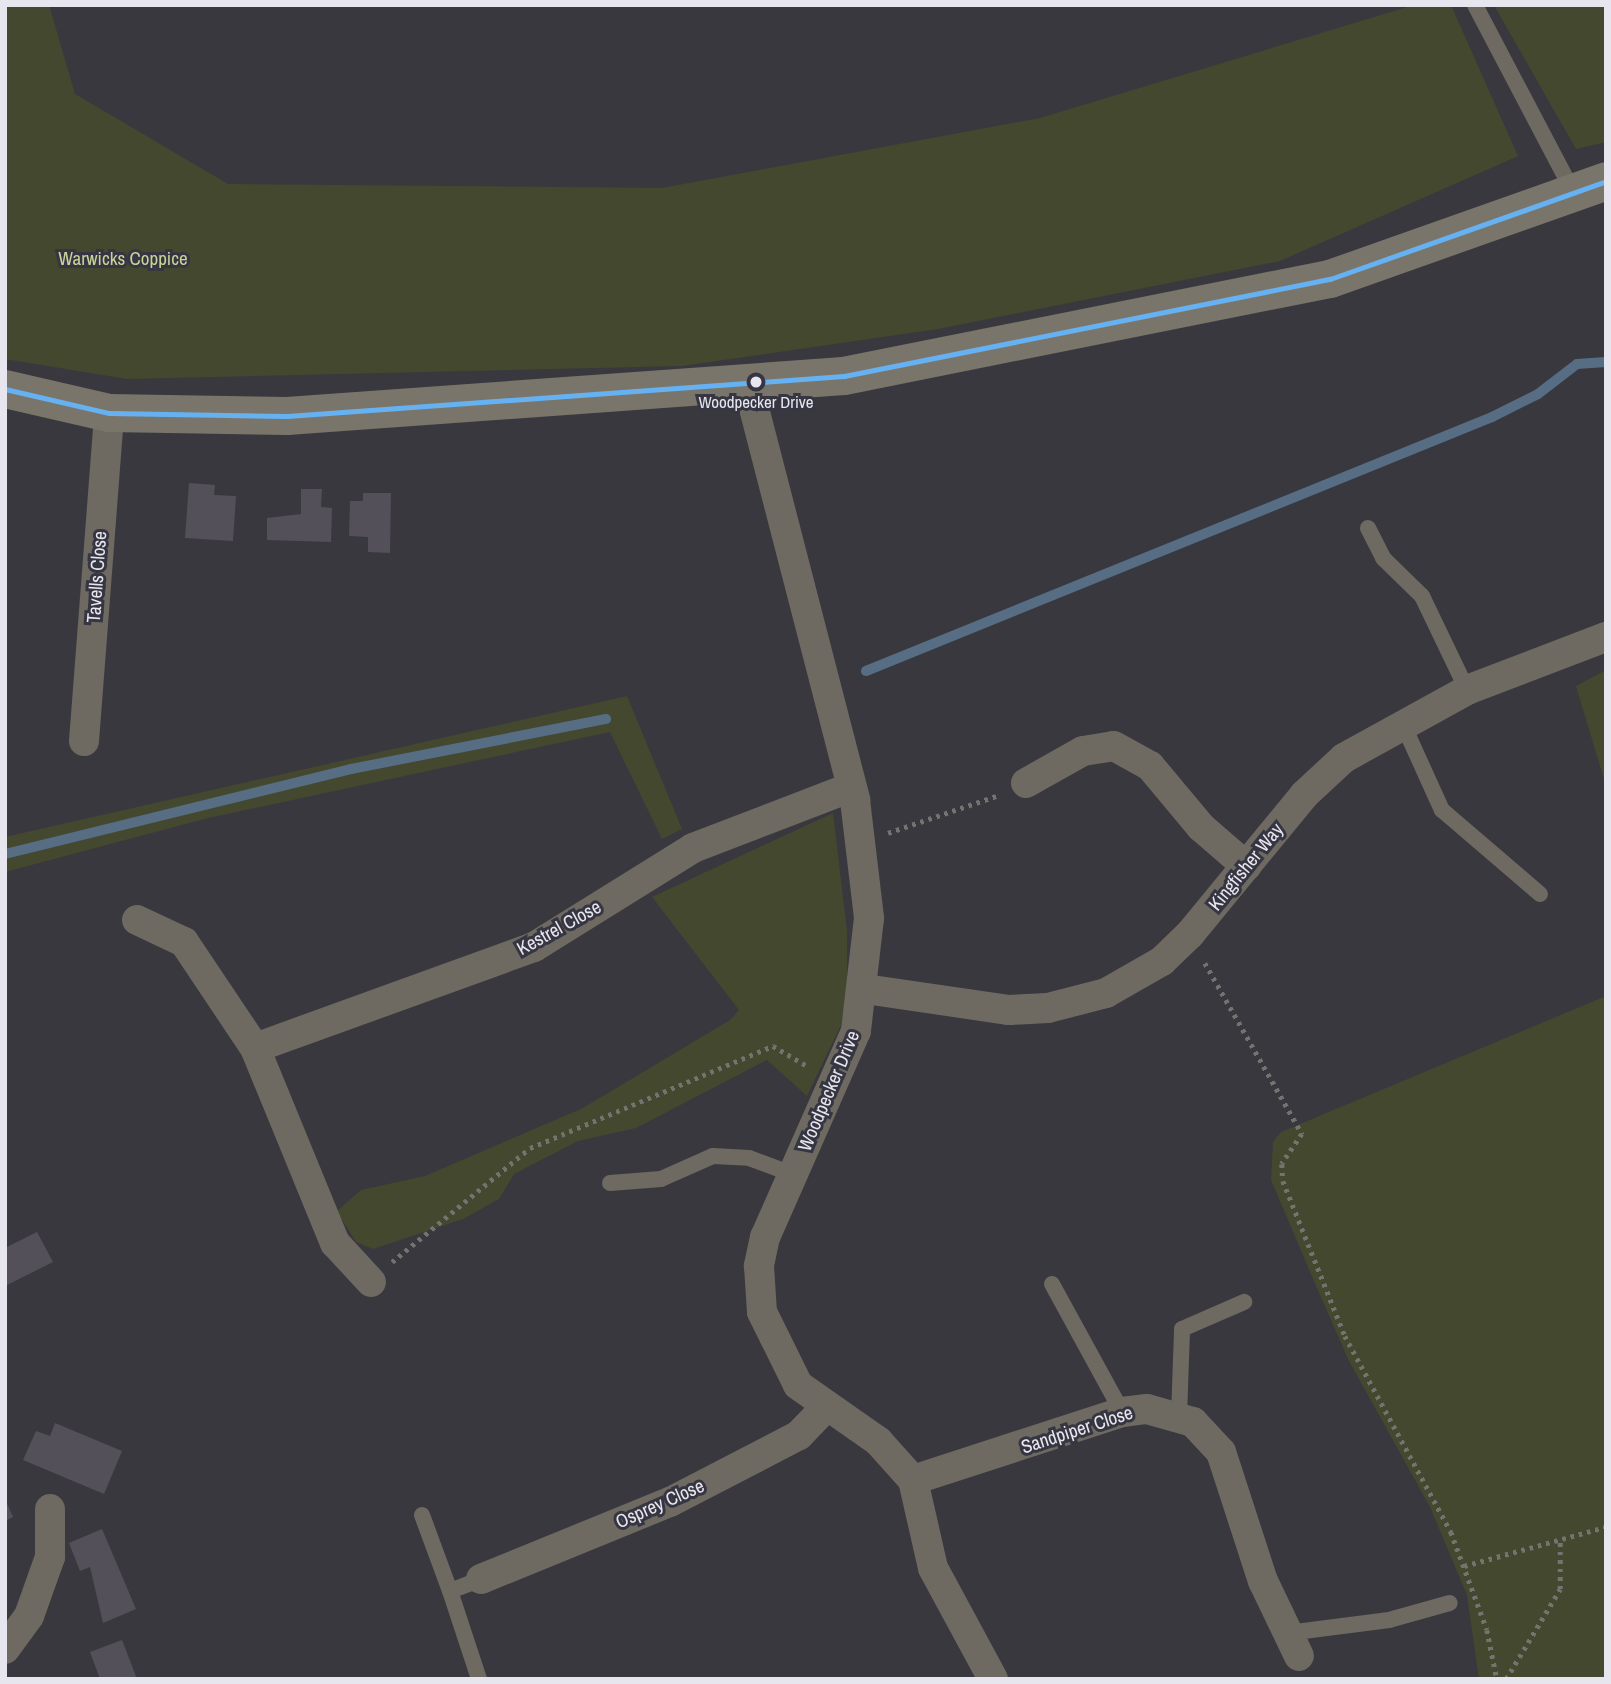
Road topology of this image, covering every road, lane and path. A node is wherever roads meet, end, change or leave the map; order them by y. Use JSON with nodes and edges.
{"nodes":[{"id":1,"x":1475,"y":5,"type":"edge"},
{"id":2,"x":1589,"y":187,"type":"edge"},
{"id":3,"x":748,"y":385,"type":"junction"},
{"id":4,"x":5,"y":389,"type":"edge"},
{"id":5,"x":109,"y":413,"type":"junction"},
{"id":6,"x":1368,"y":528,"type":"dead end"},
{"id":7,"x":1606,"y":637,"type":"edge"},
{"id":8,"x":1467,"y":690,"type":"junction"},
{"id":9,"x":1402,"y":723,"type":"junction"},
{"id":10,"x":84,"y":741,"type":"dead end"},
{"id":11,"x":1026,"y":783,"type":"joint"},
{"id":12,"x":852,"y":787,"type":"junction"},
{"id":13,"x":861,"y":842,"type":"junction"},
{"id":14,"x":1247,"y":866,"type":"junction"},
{"id":15,"x":1540,"y":894,"type":"dead end"},
{"id":16,"x":137,"y":920,"type":"dead end"},
{"id":17,"x":1190,"y":934,"type":"junction"},
{"id":18,"x":865,"y":989,"type":"junction"},
{"id":19,"x":255,"y":1048,"type":"junction"},
{"id":20,"x":836,"y":1082,"type":"junction"},
{"id":21,"x":792,"y":1174,"type":"junction"},
{"id":22,"x":610,"y":1183,"type":"dead end"},
{"id":23,"x":371,"y":1282,"type":"joint"},
{"id":24,"x":1052,"y":1284,"type":"dead end"},
{"id":25,"x":1244,"y":1302,"type":"dead end"},
{"id":26,"x":825,"y":1408,"type":"junction"},
{"id":27,"x":1122,"y":1412,"type":"junction"},
{"id":28,"x":1179,"y":1416,"type":"junction"},
{"id":29,"x":913,"y":1480,"type":"junction"},
{"id":30,"x":50,"y":1509,"type":"dead end"},
{"id":31,"x":422,"y":1515,"type":"dead end"},
{"id":32,"x":1606,"y":1527,"type":"edge"},
{"id":33,"x":1560,"y":1539,"type":"junction"},
{"id":34,"x":1464,"y":1566,"type":"junction"},
{"id":35,"x":481,"y":1579,"type":"joint"},
{"id":36,"x":450,"y":1591,"type":"junction"},
{"id":37,"x":1450,"y":1602,"type":"dead end"},
{"id":38,"x":1294,"y":1644,"type":"joint"},
{"id":39,"x":5,"y":1649,"type":"edge"},
{"id":40,"x":479,"y":1679,"type":"edge"},
{"id":41,"x":993,"y":1679,"type":"edge"},
{"id":42,"x":1497,"y":1679,"type":"edge"},
{"id":43,"x":1506,"y":1679,"type":"edge"}],
"edges":[{"from":1,"to":2,"type":"lane"},
{"from":2,"to":3,"type":"street"},
{"from":3,"to":5,"type":"street"},
{"from":3,"to":12,"type":"street","name":"Woodpecker Drive"},
{"from":4,"to":5,"type":"street"},
{"from":5,"to":10,"type":"street","name":"Tavells Close"},
{"from":6,"to":8,"type":"lane"},
{"from":7,"to":8,"type":"street","name":"Kingfisher Way"},
{"from":8,"to":9,"type":"street","name":"Kingfisher Way"},
{"from":9,"to":14,"type":"street","name":"Kingfisher Way"},
{"from":9,"to":15,"type":"lane"},
{"from":11,"to":13,"type":"path"},
{"from":11,"to":14,"type":"street"},
{"from":12,"to":13,"type":"street","name":"Woodpecker Drive"},
{"from":12,"to":19,"type":"street","name":"Kestrel Close"},
{"from":13,"to":18,"type":"street","name":"Woodpecker Drive"},
{"from":14,"to":17,"type":"street","name":"Kingfisher Way"},
{"from":16,"to":19,"type":"street"},
{"from":17,"to":18,"type":"street","name":"Kingfisher Way"},
{"from":17,"to":34,"type":"path"},
{"from":18,"to":20,"type":"street","name":"Woodpecker Drive"},
{"from":19,"to":23,"type":"street"},
{"from":20,"to":21,"type":"street","name":"Woodpecker Drive"},
{"from":20,"to":23,"type":"path"},
{"from":21,"to":22,"type":"lane"},
{"from":21,"to":26,"type":"street","name":"Woodpecker Drive"},
{"from":24,"to":27,"type":"lane"},
{"from":25,"to":28,"type":"lane"},
{"from":26,"to":29,"type":"street","name":"Woodpecker Drive"},
{"from":26,"to":35,"type":"street","name":"Osprey Close"},
{"from":27,"to":28,"type":"street","name":"Sandpiper Close"},
{"from":27,"to":29,"type":"street","name":"Sandpiper Close"},
{"from":28,"to":38,"type":"street","name":"Sandpiper Close"},
{"from":29,"to":41,"type":"street","name":"Woodpecker Drive"},
{"from":30,"to":39,"type":"street"},
{"from":31,"to":36,"type":"lane"},
{"from":32,"to":33,"type":"path"},
{"from":33,"to":34,"type":"path"},
{"from":33,"to":43,"type":"path"},
{"from":34,"to":42,"type":"path"},
{"from":35,"to":36,"type":"lane"},
{"from":36,"to":40,"type":"lane"},
{"from":37,"to":38,"type":"lane"}]}
